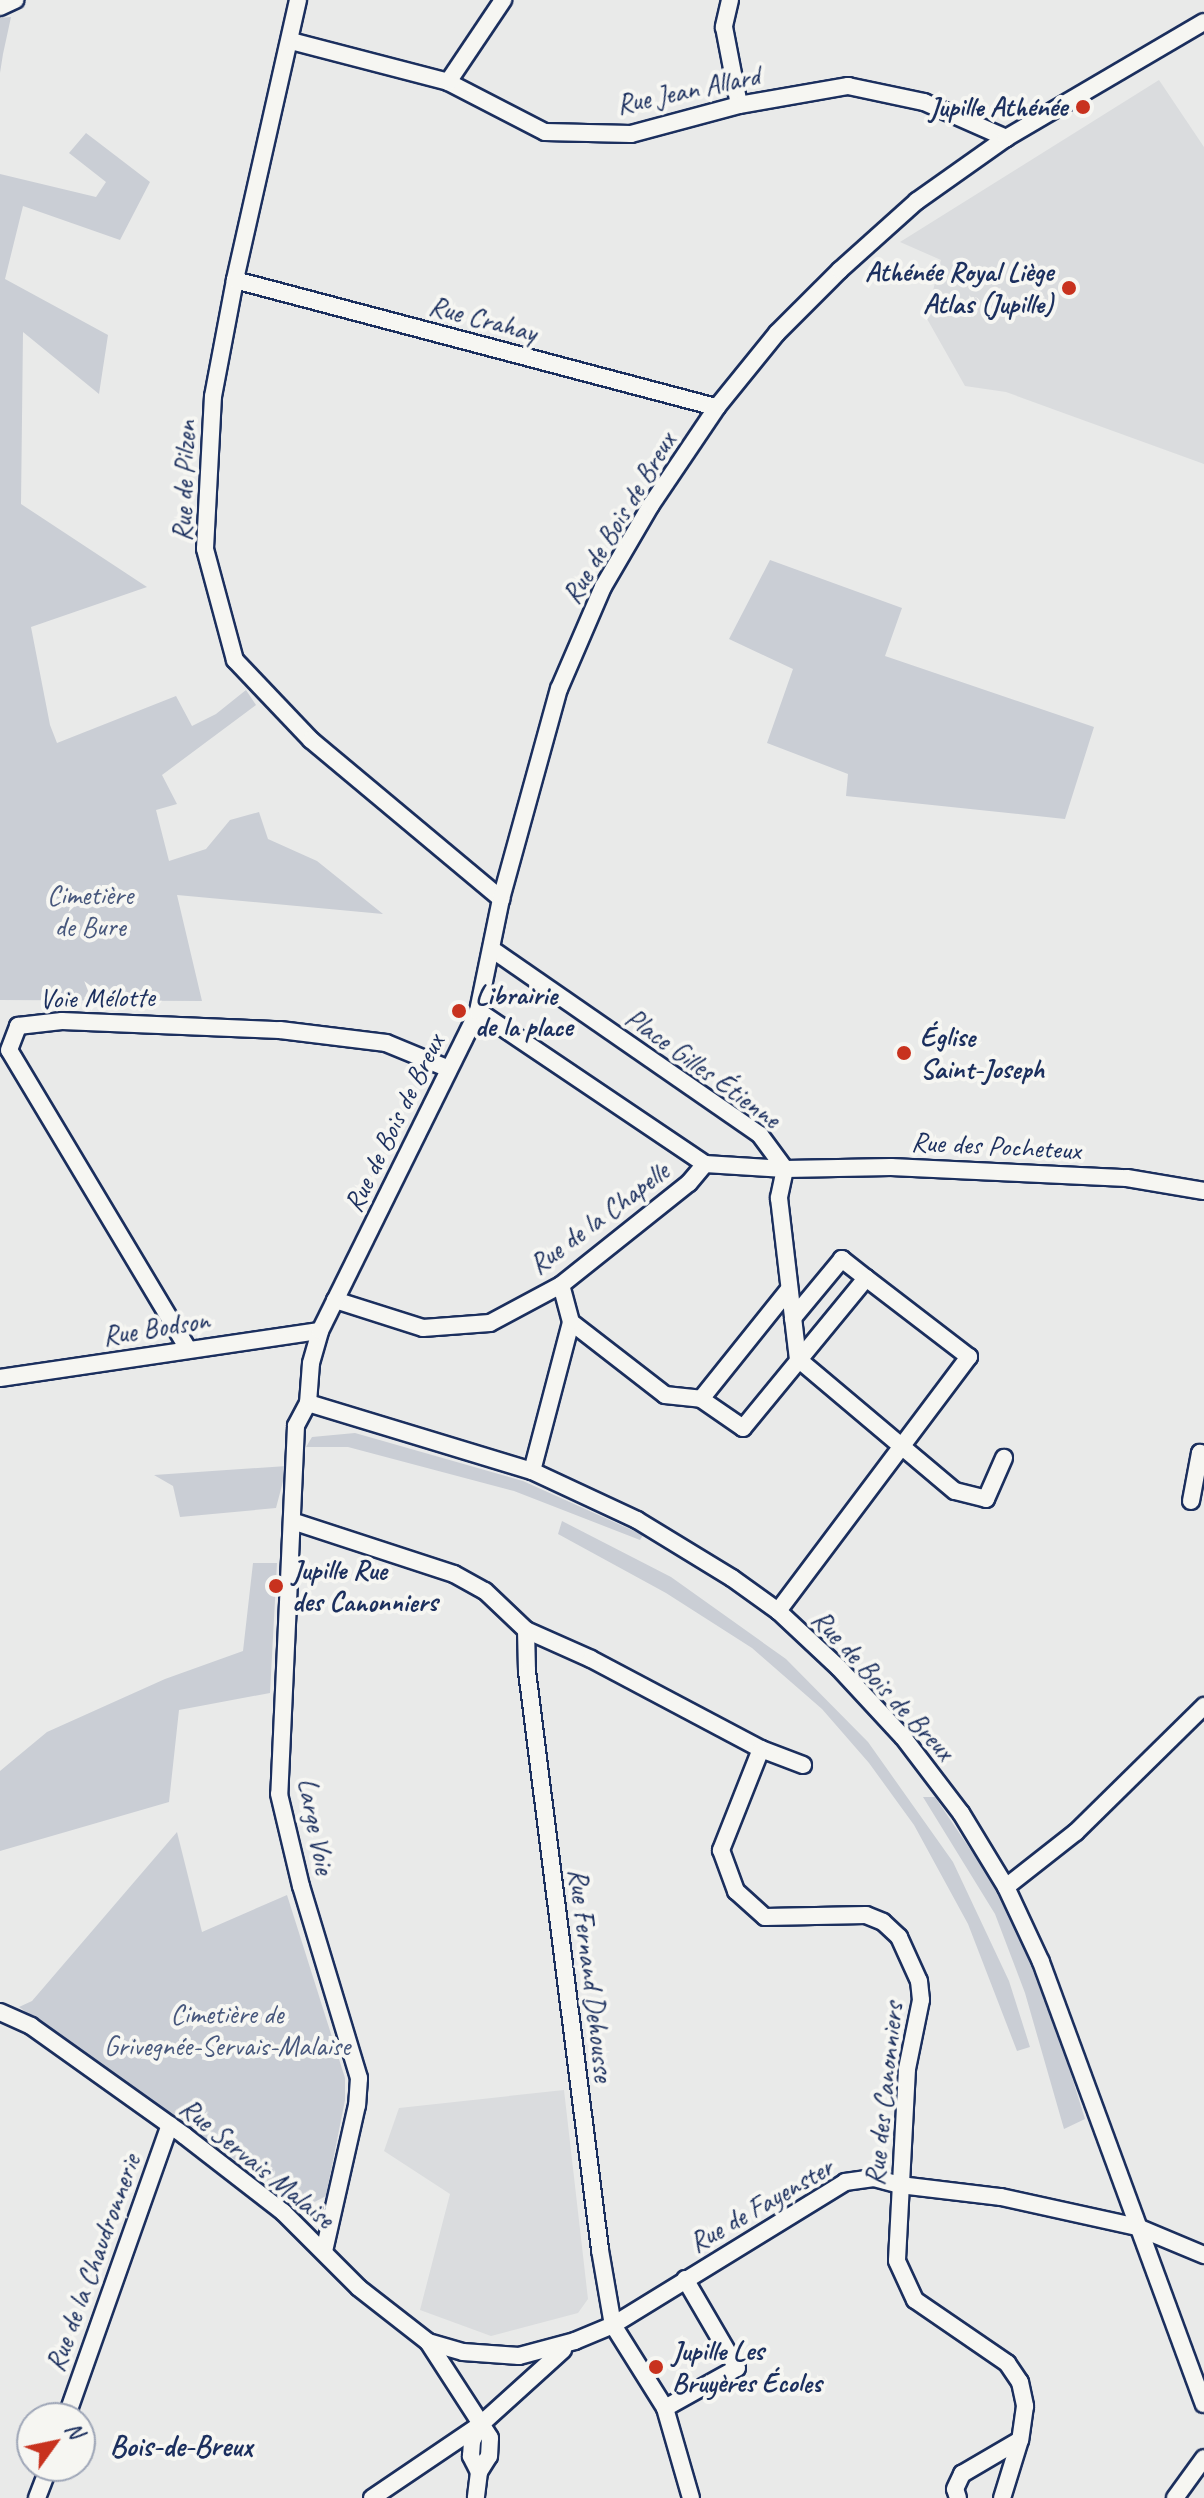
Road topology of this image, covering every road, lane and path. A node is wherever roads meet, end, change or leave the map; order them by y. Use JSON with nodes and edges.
{"nodes":[{"id":1,"x":15,"y":0,"type":"edge"},
{"id":2,"x":298,"y":0,"type":"edge"},
{"id":3,"x":503,"y":0,"type":"edge"},
{"id":4,"x":730,"y":0,"type":"edge"},
{"id":5,"x":0,"y":7,"type":"edge"},
{"id":6,"x":1204,"y":22,"type":"edge"},
{"id":7,"x":291,"y":41,"type":"junction"},
{"id":8,"x":448,"y":82,"type":"junction"},
{"id":9,"x":739,"y":105,"type":"junction"},
{"id":10,"x":1006,"y":138,"type":"junction"},
{"id":11,"x":235,"y":280,"type":"junction"},
{"id":12,"x":717,"y":407,"type":"junction"},
{"id":13,"x":501,"y":899,"type":"junction"},
{"id":14,"x":493,"y":950,"type":"junction"},
{"id":15,"x":478,"y":1011,"type":"junction"},
{"id":16,"x":449,"y":1069,"type":"junction"},
{"id":17,"x":705,"y":1164,"type":"junction"},
{"id":18,"x":785,"y":1169,"type":"junction"},
{"id":19,"x":1204,"y":1191,"type":"edge"},
{"id":20,"x":866,"y":1278,"type":"junction"},
{"id":21,"x":561,"y":1285,"type":"junction"},
{"id":22,"x":789,"y":1289,"type":"junction"},
{"id":23,"x":335,"y":1300,"type":"junction"},
{"id":24,"x":793,"y":1318,"type":"junction"},
{"id":25,"x":571,"y":1322,"type":"junction"},
{"id":26,"x":320,"y":1331,"type":"junction"},
{"id":27,"x":188,"y":1349,"type":"junction"},
{"id":28,"x":798,"y":1359,"type":"junction"},
{"id":29,"x":0,"y":1378,"type":"edge"},
{"id":30,"x":701,"y":1399,"type":"junction"},
{"id":31,"x":308,"y":1403,"type":"junction"},
{"id":32,"x":902,"y":1444,"type":"junction"},
{"id":33,"x":1204,"y":1454,"type":"edge"},
{"id":34,"x":1004,"y":1458,"type":"dead end"},
{"id":35,"x":532,"y":1471,"type":"junction"},
{"id":36,"x":1191,"y":1501,"type":"dead end"},
{"id":37,"x":292,"y":1521,"type":"junction"},
{"id":38,"x":778,"y":1611,"type":"junction"},
{"id":39,"x":526,"y":1630,"type":"junction"},
{"id":40,"x":1204,"y":1706,"type":"edge"},
{"id":41,"x":761,"y":1749,"type":"junction"},
{"id":42,"x":803,"y":1765,"type":"dead end"},
{"id":43,"x":1006,"y":1887,"type":"junction"},
{"id":44,"x":0,"y":2012,"type":"edge"},
{"id":45,"x":170,"y":2125,"type":"junction"},
{"id":46,"x":900,"y":2185,"type":"junction"},
{"id":47,"x":1137,"y":2227,"type":"junction"},
{"id":48,"x":324,"y":2251,"type":"junction"},
{"id":49,"x":1204,"y":2255,"type":"edge"},
{"id":50,"x":685,"y":2279,"type":"junction"},
{"id":51,"x":613,"y":2325,"type":"junction"},
{"id":52,"x":575,"y":2341,"type":"junction"},
{"id":53,"x":428,"y":2342,"type":"junction"},
{"id":54,"x":72,"y":2402,"type":"edge"},
{"id":55,"x":1204,"y":2404,"type":"edge"},
{"id":56,"x":665,"y":2408,"type":"junction"},
{"id":57,"x":480,"y":2425,"type":"junction"},
{"id":58,"x":1020,"y":2440,"type":"junction"},
{"id":59,"x":1204,"y":2458,"type":"edge"},
{"id":60,"x":372,"y":2498,"type":"edge"},
{"id":61,"x":476,"y":2498,"type":"edge"},
{"id":62,"x":691,"y":2498,"type":"edge"},
{"id":63,"x":958,"y":2498,"type":"edge"},
{"id":64,"x":1002,"y":2498,"type":"edge"},
{"id":65,"x":1175,"y":2498,"type":"edge"}],
"edges":[{"from":1,"to":5,"type":"street"},
{"from":2,"to":7,"type":"street","name":"Rue de Pilzen"},
{"from":3,"to":8,"type":"street"},
{"from":4,"to":9,"type":"street"},
{"from":6,"to":10,"type":"street","name":"Rue de Bois de Breux"},
{"from":7,"to":8,"type":"street","name":"Rue Jean Allard"},
{"from":7,"to":11,"type":"street","name":"Rue de Pilzen"},
{"from":8,"to":9,"type":"street","name":"Rue Jean Allard"},
{"from":9,"to":10,"type":"street","name":"Rue Jean Allard"},
{"from":10,"to":12,"type":"street","name":"Rue de Bois de Breux"},
{"from":11,"to":12,"type":"street","name":"Rue Crahay"},
{"from":11,"to":13,"type":"street","name":"Rue de Pilzen"},
{"from":12,"to":13,"type":"street","name":"Rue de Bois de Breux"},
{"from":13,"to":14,"type":"street","name":"Rue de Bois de Breux"},
{"from":14,"to":15,"type":"street","name":"Rue de Bois de Breux"},
{"from":14,"to":18,"type":"street","name":"Place Gilles Étienne"},
{"from":15,"to":16,"type":"street","name":"Rue de Bois de Breux"},
{"from":15,"to":17,"type":"street"},
{"from":16,"to":23,"type":"street","name":"Rue de Bois de Breux"},
{"from":16,"to":27,"type":"street","name":"Voie Mélotte"},
{"from":17,"to":18,"type":"street","name":"Place Gilles Étienne"},
{"from":17,"to":21,"type":"street","name":"Rue de la Chapelle"},
{"from":18,"to":19,"type":"street","name":"Rue des Pocheteux"},
{"from":18,"to":22,"type":"street"},
{"from":20,"to":24,"type":"street"},
{"from":20,"to":28,"type":"street"},
{"from":20,"to":32,"type":"street"},
{"from":21,"to":23,"type":"street","name":"Rue de la Chapelle"},
{"from":21,"to":25,"type":"street"},
{"from":22,"to":24,"type":"street"},
{"from":22,"to":30,"type":"street"},
{"from":23,"to":26,"type":"street","name":"Rue de Bois de Breux"},
{"from":24,"to":28,"type":"street"},
{"from":25,"to":30,"type":"street"},
{"from":25,"to":35,"type":"street"},
{"from":26,"to":27,"type":"street","name":"Rue Bodson"},
{"from":26,"to":31,"type":"street","name":"Rue de Bois de Breux"},
{"from":27,"to":29,"type":"street","name":"Rue Bodson"},
{"from":28,"to":30,"type":"street"},
{"from":28,"to":32,"type":"street"},
{"from":31,"to":35,"type":"street","name":"Rue de Bois de Breux"},
{"from":31,"to":37,"type":"street","name":"Large Voie"},
{"from":32,"to":34,"type":"street"},
{"from":32,"to":38,"type":"street"},
{"from":33,"to":36,"type":"street"},
{"from":35,"to":38,"type":"street","name":"Rue de Bois de Breux"},
{"from":37,"to":39,"type":"street"},
{"from":37,"to":48,"type":"street","name":"Large Voie"},
{"from":38,"to":43,"type":"street","name":"Rue de Bois de Breux"},
{"from":39,"to":41,"type":"street"},
{"from":39,"to":51,"type":"street","name":"Rue Fernand Dehousse"},
{"from":40,"to":43,"type":"street"},
{"from":41,"to":42,"type":"street"},
{"from":41,"to":46,"type":"street","name":"Rue des Canonniers"},
{"from":43,"to":47,"type":"street","name":"Rue de Bois de Breux"},
{"from":44,"to":45,"type":"street","name":"Rue Servais Malaise"},
{"from":45,"to":48,"type":"street","name":"Rue Servais Malaise"},
{"from":45,"to":54,"type":"street","name":"Rue de la Chaudronnerie"},
{"from":46,"to":47,"type":"street","name":"Rue de Fayenster"},
{"from":46,"to":50,"type":"street","name":"Rue de Fayenster"},
{"from":46,"to":58,"type":"street","name":"Rue des Canonniers"},
{"from":47,"to":49,"type":"street","name":"Rue de Fayenster"},
{"from":47,"to":55,"type":"street","name":"Rue de Bois de Breux"},
{"from":48,"to":53,"type":"street","name":"Rue Servais Malaise"},
{"from":50,"to":51,"type":"street","name":"Rue de Fayenster"},
{"from":50,"to":56,"type":"street"},
{"from":51,"to":52,"type":"street","name":"Rue de Fayenster"},
{"from":51,"to":56,"type":"street"},
{"from":52,"to":53,"type":"street"},
{"from":52,"to":57,"type":"street"},
{"from":53,"to":57,"type":"street","name":"Rue Servais Malaise"},
{"from":56,"to":62,"type":"street"},
{"from":57,"to":60,"type":"street"},
{"from":57,"to":61,"type":"street"},
{"from":58,"to":63,"type":"street"},
{"from":58,"to":64,"type":"street","name":"Rue des Canonniers"},
{"from":59,"to":65,"type":"street"}]}
